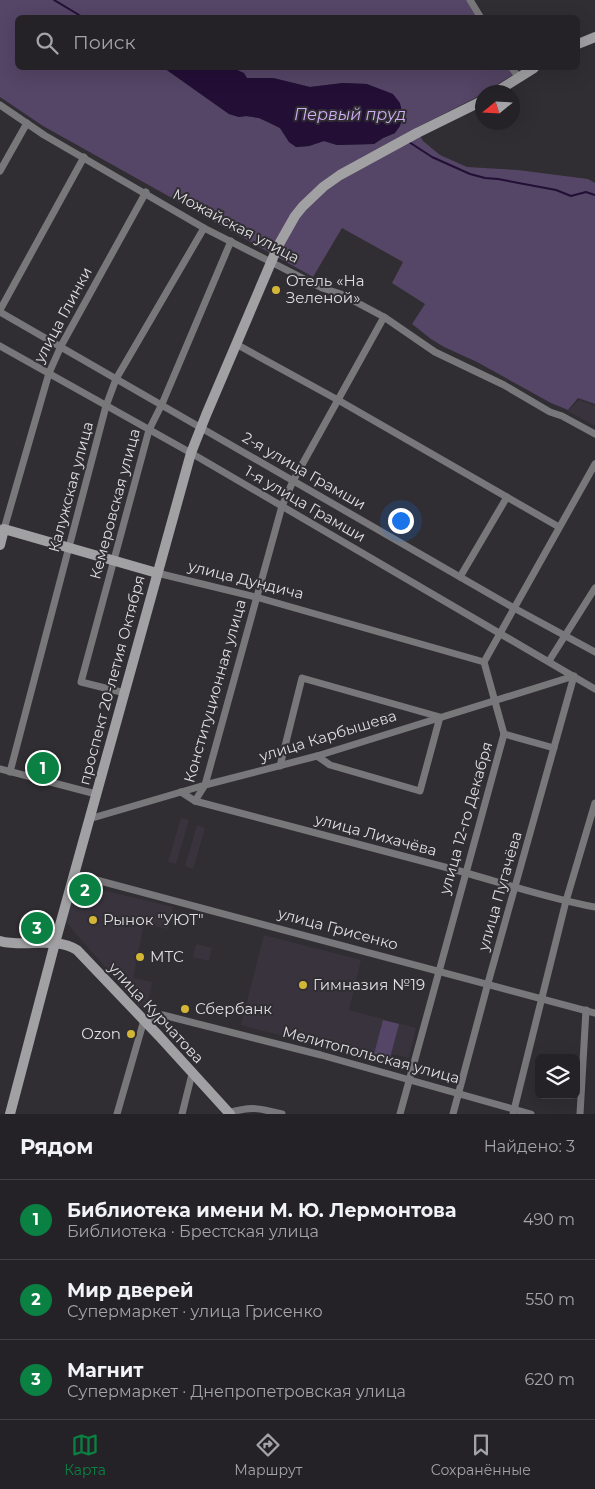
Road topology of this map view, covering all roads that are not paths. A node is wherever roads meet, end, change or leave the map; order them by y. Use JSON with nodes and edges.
{"nodes":[{"id":1,"x":470,"y":0,"type":"edge"},
{"id":2,"x":479,"y":15,"type":"edge"},
{"id":3,"x":595,"y":37,"type":"edge"},
{"id":4,"x":580,"y":43,"type":"edge"},
{"id":5,"x":513,"y":70,"type":"edge"},
{"id":6,"x":531,"y":70,"type":"edge"},
{"id":7,"x":519,"y":78,"type":"junction"},
{"id":8,"x":508,"y":85,"type":"edge"},
{"id":9,"x":475,"y":104,"type":"edge"},
{"id":10,"x":0,"y":105,"type":"edge"},
{"id":11,"x":27,"y":123,"type":"junction"},
{"id":12,"x":84,"y":157,"type":"junction"},
{"id":13,"x":0,"y":171,"type":"edge"},
{"id":14,"x":146,"y":192,"type":"junction"},
{"id":15,"x":204,"y":228,"type":"junction"},
{"id":16,"x":231,"y":241,"type":"junction"},
{"id":17,"x":271,"y":262,"type":"junction"},
{"id":18,"x":0,"y":311,"type":"edge"},
{"id":19,"x":384,"y":317,"type":"junction"},
{"id":20,"x":236,"y":344,"type":"junction"},
{"id":21,"x":0,"y":346,"type":"edge"},
{"id":22,"x":60,"y":346,"type":"junction"},
{"id":23,"x":49,"y":373,"type":"junction"},
{"id":24,"x":116,"y":379,"type":"junction"},
{"id":25,"x":338,"y":400,"type":"junction"},
{"id":26,"x":162,"y":404,"type":"junction"},
{"id":27,"x":106,"y":406,"type":"junction"},
{"id":28,"x":201,"y":427,"type":"junction"},
{"id":29,"x":149,"y":430,"type":"junction"},
{"id":30,"x":595,"y":434,"type":"edge"},
{"id":31,"x":191,"y":453,"type":"junction"},
{"id":32,"x":595,"y":464,"type":"edge"},
{"id":33,"x":293,"y":481,"type":"junction"},
{"id":34,"x":507,"y":497,"type":"junction"},
{"id":35,"x":282,"y":506,"type":"junction"},
{"id":36,"x":559,"y":527,"type":"junction"},
{"id":37,"x":2,"y":529,"type":"edge"},
{"id":38,"x":0,"y":545,"type":"edge"},
{"id":39,"x":68,"y":549,"type":"junction"},
{"id":40,"x":113,"y":561,"type":"junction"},
{"id":41,"x":157,"y":573,"type":"junction"},
{"id":42,"x":460,"y":577,"type":"junction"},
{"id":43,"x":595,"y":588,"type":"edge"},
{"id":44,"x":256,"y":597,"type":"junction"},
{"id":45,"x":514,"y":608,"type":"junction"},
{"id":46,"x":500,"y":632,"type":"junction"},
{"id":47,"x":564,"y":636,"type":"junction"},
{"id":48,"x":595,"y":652,"type":"edge"},
{"id":49,"x":549,"y":661,"type":"junction"},
{"id":50,"x":484,"y":662,"type":"junction"},
{"id":51,"x":574,"y":676,"type":"junction"},
{"id":52,"x":595,"y":689,"type":"edge"},
{"id":53,"x":125,"y":693,"type":"junction"},
{"id":54,"x":496,"y":700,"type":"junction"},
{"id":55,"x":440,"y":717,"type":"junction"},
{"id":56,"x":504,"y":734,"type":"junction"},
{"id":57,"x":554,"y":748,"type":"junction"},
{"id":58,"x":317,"y":756,"type":"junction"},
{"id":59,"x":280,"y":766,"type":"junction"},
{"id":60,"x":0,"y":769,"type":"edge"},
{"id":61,"x":10,"y":772,"type":"junction"},
{"id":62,"x":205,"y":785,"type":"junction"},
{"id":63,"x":182,"y":792,"type":"junction"},
{"id":64,"x":96,"y":794,"type":"junction"},
{"id":65,"x":195,"y":800,"type":"junction"},
{"id":66,"x":595,"y":803,"type":"edge"},
{"id":67,"x":89,"y":819,"type":"junction"},
{"id":68,"x":465,"y":873,"type":"junction"},
{"id":69,"x":74,"y":874,"type":"junction"},
{"id":70,"x":515,"y":888,"type":"junction"},
{"id":71,"x":566,"y":902,"type":"junction"},
{"id":72,"x":595,"y":907,"type":"edge"},
{"id":73,"x":0,"y":941,"type":"edge"},
{"id":74,"x":55,"y":943,"type":"junction"},
{"id":75,"x":440,"y":970,"type":"junction"},
{"id":76,"x":488,"y":983,"type":"junction"},
{"id":77,"x":542,"y":999,"type":"junction"},
{"id":78,"x":586,"y":1010,"type":"junction"},
{"id":79,"x":595,"y":1013,"type":"edge"},
{"id":80,"x":144,"y":1020,"type":"junction"},
{"id":81,"x":192,"y":1074,"type":"junction"},
{"id":82,"x":409,"y":1079,"type":"junction"},
{"id":83,"x":458,"y":1093,"type":"junction"},
{"id":84,"x":513,"y":1112,"type":"edge"},
{"id":85,"x":229,"y":1113,"type":"edge"},
{"id":86,"x":10,"y":1114,"type":"edge"},
{"id":87,"x":117,"y":1114,"type":"edge"},
{"id":88,"x":182,"y":1114,"type":"edge"},
{"id":89,"x":282,"y":1114,"type":"edge"},
{"id":90,"x":400,"y":1114,"type":"edge"},
{"id":91,"x":453,"y":1114,"type":"edge"},
{"id":92,"x":531,"y":1114,"type":"edge"},
{"id":93,"x":580,"y":1114,"type":"edge"}],
"edges":[{"from":1,"to":2,"type":"street"},
{"from":3,"to":4,"type":"street"},
{"from":5,"to":7,"type":"street"},
{"from":6,"to":7,"type":"street"},
{"from":7,"to":8,"type":"street"},
{"from":9,"to":17,"type":"street","name":"проспект 20-летия Октября"},
{"from":10,"to":11,"type":"street","name":"Можайская улица"},
{"from":11,"to":12,"type":"street","name":"Можайская улица"},
{"from":11,"to":13,"type":"street"},
{"from":12,"to":14,"type":"street","name":"Можайская улица"},
{"from":12,"to":18,"type":"street"},
{"from":14,"to":15,"type":"street","name":"Можайская улица"},
{"from":14,"to":22,"type":"street","name":"улица Глинки"},
{"from":15,"to":16,"type":"street","name":"Можайская улица"},
{"from":15,"to":24,"type":"street","name":"Калужская улица"},
{"from":16,"to":17,"type":"street","name":"Можайская улица"},
{"from":16,"to":26,"type":"street","name":"Кемеровская улица"},
{"from":17,"to":19,"type":"street","name":"Можайская улица"},
{"from":17,"to":20,"type":"street","name":"проспект 20-летия Октября"},
{"from":18,"to":22,"type":"street","name":"2-я улица Грамши"},
{"from":19,"to":25,"type":"street","name":"Конституционная улица"},
{"from":19,"to":30,"type":"street","name":"Можайская улица"},
{"from":20,"to":25,"type":"street"},
{"from":20,"to":28,"type":"street","name":"проспект 20-летия Октября"},
{"from":21,"to":23,"type":"street","name":"1-я улица Грамши"},
{"from":22,"to":23,"type":"street","name":"улица Глинки"},
{"from":22,"to":24,"type":"street","name":"2-я улица Грамши"},
{"from":23,"to":27,"type":"street","name":"1-я улица Грамши"},
{"from":23,"to":37,"type":"street","name":"улица Глинки"},
{"from":24,"to":26,"type":"street","name":"2-я улица Грамши"},
{"from":24,"to":27,"type":"street","name":"Калужская улица"},
{"from":25,"to":33,"type":"street","name":"Конституционная улица"},
{"from":25,"to":34,"type":"street"},
{"from":26,"to":28,"type":"street","name":"2-я улица Грамши"},
{"from":26,"to":29,"type":"street","name":"Кемеровская улица"},
{"from":27,"to":29,"type":"street","name":"1-я улица Грамши"},
{"from":27,"to":39,"type":"street","name":"Калужская улица"},
{"from":28,"to":31,"type":"street","name":"проспект 20-летия Октября"},
{"from":28,"to":33,"type":"street","name":"2-я улица Грамши"},
{"from":29,"to":31,"type":"street","name":"1-я улица Грамши"},
{"from":29,"to":40,"type":"street","name":"Кемеровская улица"},
{"from":31,"to":35,"type":"street","name":"1-я улица Грамши"},
{"from":31,"to":41,"type":"street","name":"проспект 20-летия Октября"},
{"from":32,"to":36,"type":"street"},
{"from":33,"to":35,"type":"street","name":"Конституционная улица"},
{"from":33,"to":42,"type":"street","name":"2-я улица Грамши"},
{"from":34,"to":36,"type":"street"},
{"from":34,"to":42,"type":"street"},
{"from":35,"to":44,"type":"street","name":"Конституционная улица"},
{"from":35,"to":46,"type":"street","name":"1-я улица Грамши"},
{"from":36,"to":45,"type":"street"},
{"from":37,"to":38,"type":"street","name":"улица Глинки"},
{"from":37,"to":39,"type":"street","name":"улица Дундича"},
{"from":39,"to":40,"type":"street","name":"улица Дундича"},
{"from":39,"to":61,"type":"street","name":"Калужская улица"},
{"from":40,"to":41,"type":"street","name":"улица Дундича"},
{"from":40,"to":53,"type":"street","name":"Кемеровская улица"},
{"from":41,"to":44,"type":"street","name":"улица Дундича"},
{"from":41,"to":53,"type":"street","name":"проспект 20-летия Октября"},
{"from":42,"to":45,"type":"street","name":"2-я улица Грамши"},
{"from":43,"to":47,"type":"street"},
{"from":44,"to":50,"type":"street","name":"улица Дундича"},
{"from":44,"to":62,"type":"street","name":"Конституционная улица"},
{"from":45,"to":46,"type":"street"},
{"from":45,"to":47,"type":"street","name":"2-я улица Грамши"},
{"from":46,"to":49,"type":"street","name":"1-я улица Грамши"},
{"from":46,"to":50,"type":"street"},
{"from":47,"to":48,"type":"street","name":"2-я улица Грамши"},
{"from":47,"to":49,"type":"street"},
{"from":49,"to":51,"type":"street","name":"1-я улица Грамши"},
{"from":50,"to":54,"type":"street","name":"улица 12-го Декабря"},
{"from":51,"to":52,"type":"street","name":"1-я улица Грамши"},
{"from":51,"to":54,"type":"street","name":"улица Карбышева"},
{"from":51,"to":57,"type":"street","name":"улица Пугачёва"},
{"from":53,"to":64,"type":"street","name":"проспект 20-летия Октября"},
{"from":54,"to":55,"type":"street","name":"улица Карбышева"},
{"from":54,"to":56,"type":"street","name":"улица 12-го Декабря"},
{"from":55,"to":58,"type":"street","name":"улица Карбышева"},
{"from":55,"to":58,"type":"street"},
{"from":55,"to":59,"type":"street"},
{"from":56,"to":57,"type":"street"},
{"from":56,"to":68,"type":"street","name":"улица 12-го Декабря"},
{"from":57,"to":70,"type":"street","name":"улица Пугачёва"},
{"from":58,"to":59,"type":"street","name":"улица Карбышева"},
{"from":59,"to":62,"type":"street","name":"улица Карбышева"},
{"from":60,"to":61,"type":"street"},
{"from":61,"to":64,"type":"street"},
{"from":62,"to":63,"type":"street","name":"улица Карбышева"},
{"from":62,"to":65,"type":"street","name":"Конституционная улица"},
{"from":63,"to":65,"type":"street","name":"улица Лихачёва"},
{"from":63,"to":67,"type":"street","name":"улица Карбышева"},
{"from":64,"to":67,"type":"street","name":"проспект 20-летия Октября"},
{"from":65,"to":68,"type":"street","name":"улица Лихачёва"},
{"from":66,"to":71,"type":"street"},
{"from":67,"to":69,"type":"street","name":"проспект 20-летия Октября"},
{"from":68,"to":70,"type":"street","name":"улица Лихачёва"},
{"from":68,"to":75,"type":"street","name":"улица 12-го Декабря"},
{"from":69,"to":74,"type":"street","name":"проспект 20-летия Октября"},
{"from":69,"to":75,"type":"street","name":"улица Грисенко"},
{"from":70,"to":71,"type":"street","name":"улица Лихачёва"},
{"from":70,"to":76,"type":"street","name":"улица Пугачёва"},
{"from":71,"to":72,"type":"street","name":"улица Лихачёва"},
{"from":71,"to":77,"type":"street"},
{"from":73,"to":74,"type":"street"},
{"from":74,"to":80,"type":"street","name":"улица Курчатова"},
{"from":74,"to":86,"type":"street","name":"проспект 20-летия Октября"},
{"from":75,"to":76,"type":"street","name":"улица Грисенко"},
{"from":75,"to":82,"type":"street","name":"улица 12-го Декабря"},
{"from":76,"to":77,"type":"street","name":"улица Грисенко"},
{"from":76,"to":83,"type":"street","name":"улица Пугачёва"},
{"from":77,"to":78,"type":"street","name":"улица Грисенко"},
{"from":77,"to":84,"type":"street"},
{"from":78,"to":79,"type":"street","name":"улица Грисенко"},
{"from":78,"to":93,"type":"street"},
{"from":80,"to":81,"type":"street","name":"улица Курчатова"},
{"from":80,"to":82,"type":"street","name":"Мелитопольская улица"},
{"from":80,"to":87,"type":"street"},
{"from":81,"to":85,"type":"street","name":"улица Курчатова"},
{"from":81,"to":88,"type":"street"},
{"from":82,"to":83,"type":"street","name":"Мелитопольская улица"},
{"from":82,"to":90,"type":"street","name":"улица 12-го Декабря"},
{"from":83,"to":84,"type":"street","name":"Мелитопольская улица"},
{"from":83,"to":91,"type":"street","name":"улица Пугачёва"},
{"from":84,"to":92,"type":"street","name":"Мелитопольская улица"},
{"from":85,"to":89,"type":"street"}]}
